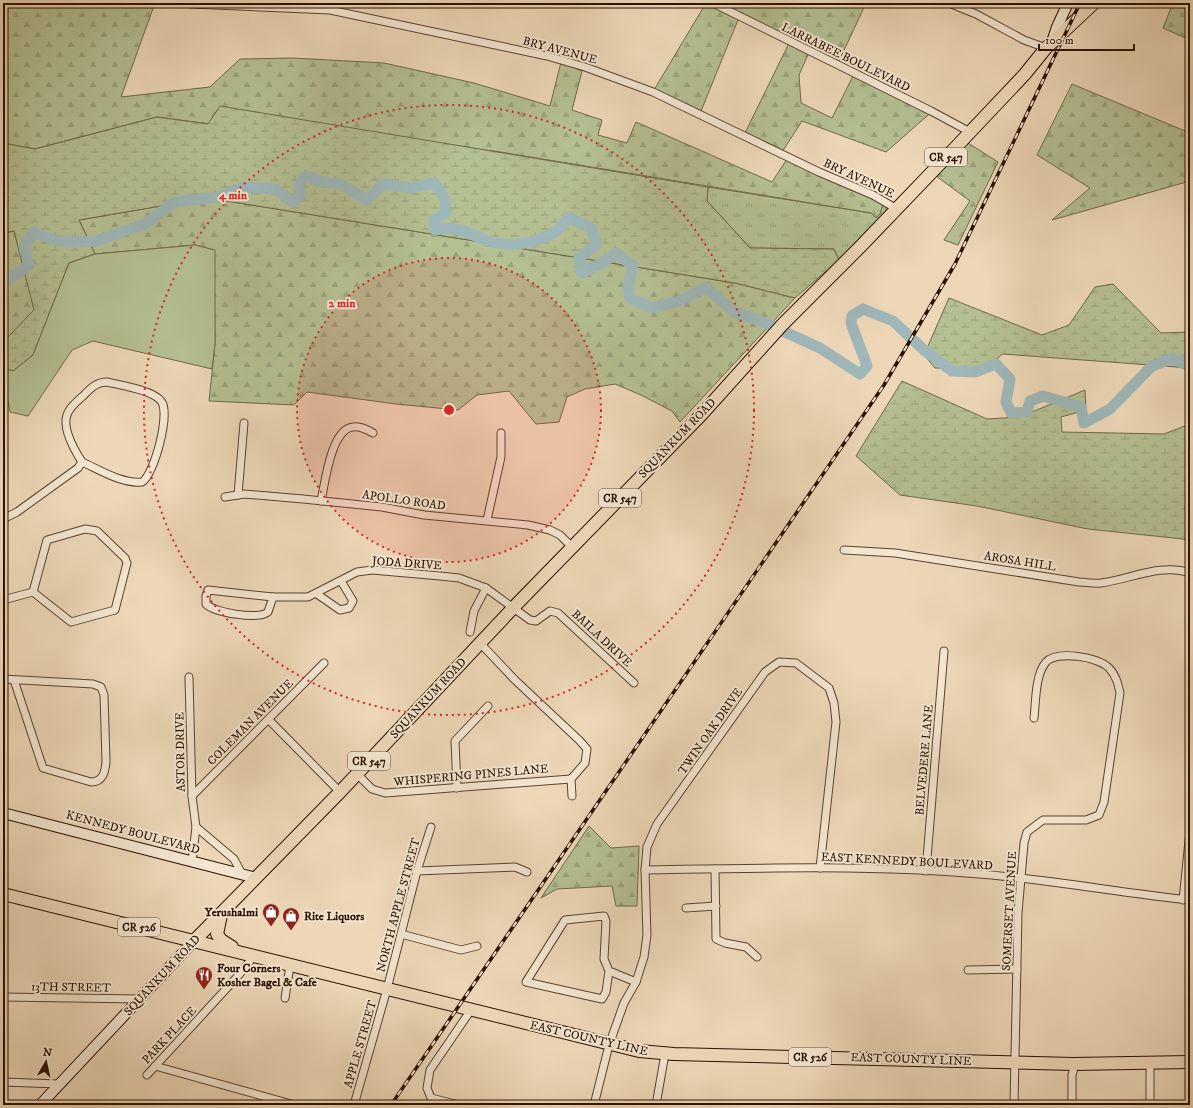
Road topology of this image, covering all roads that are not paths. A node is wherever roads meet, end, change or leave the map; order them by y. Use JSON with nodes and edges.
{"nodes":[{"id":1,"x":949,"y":3,"type":"edge"},
{"id":2,"x":1068,"y":3,"type":"edge"},
{"id":3,"x":1094,"y":3,"type":"edge"},
{"id":4,"x":191,"y":4,"type":"edge"},
{"id":5,"x":716,"y":4,"type":"edge"},
{"id":6,"x":330,"y":6,"type":"edge"},
{"id":7,"x":1049,"y":45,"type":"junction"},
{"id":8,"x":970,"y":132,"type":"junction"},
{"id":9,"x":897,"y":209,"type":"junction"},
{"id":10,"x":244,"y":423,"type":"dead end"},
{"id":11,"x":373,"y":433,"type":"dead end"},
{"id":12,"x":501,"y":433,"type":"dead end"},
{"id":13,"x":82,"y":462,"type":"junction"},
{"id":14,"x":238,"y":495,"type":"junction"},
{"id":15,"x":226,"y":497,"type":"dead end"},
{"id":16,"x":321,"y":501,"type":"junction"},
{"id":17,"x":3,"y":520,"type":"edge"},
{"id":18,"x":487,"y":520,"type":"junction"},
{"id":19,"x":572,"y":547,"type":"junction"},
{"id":20,"x":844,"y":550,"type":"dead end"},
{"id":21,"x":1190,"y":573,"type":"edge"},
{"id":22,"x":341,"y":581,"type":"junction"},
{"id":23,"x":486,"y":588,"type":"junction"},
{"id":24,"x":33,"y":592,"type":"junction"},
{"id":25,"x":317,"y":594,"type":"junction"},
{"id":26,"x":273,"y":598,"type":"junction"},
{"id":27,"x":3,"y":600,"type":"edge"},
{"id":28,"x":514,"y":608,"type":"junction"},
{"id":29,"x":470,"y":632,"type":"dead end"},
{"id":30,"x":480,"y":644,"type":"junction"},
{"id":31,"x":944,"y":651,"type":"dead end"},
{"id":32,"x":324,"y":663,"type":"dead end"},
{"id":33,"x":189,"y":677,"type":"dead end"},
{"id":34,"x":3,"y":679,"type":"edge"},
{"id":35,"x":14,"y":680,"type":"junction"},
{"id":36,"x":634,"y":683,"type":"dead end"},
{"id":37,"x":488,"y":706,"type":"dead end"},
{"id":38,"x":1034,"y":718,"type":"dead end"},
{"id":39,"x":269,"y":720,"type":"junction"},
{"id":40,"x":357,"y":774,"type":"junction"},
{"id":41,"x":571,"y":778,"type":"junction"},
{"id":42,"x":457,"y":788,"type":"junction"},
{"id":43,"x":340,"y":792,"type":"junction"},
{"id":44,"x":192,"y":796,"type":"junction"},
{"id":45,"x":572,"y":796,"type":"dead end"},
{"id":46,"x":3,"y":812,"type":"edge"},
{"id":47,"x":196,"y":827,"type":"junction"},
{"id":48,"x":430,"y":827,"type":"dead end"},
{"id":49,"x":1190,"y":831,"type":"edge"},
{"id":50,"x":192,"y":862,"type":"junction"},
{"id":51,"x":820,"y":868,"type":"junction"},
{"id":52,"x":715,"y":869,"type":"junction"},
{"id":53,"x":645,"y":870,"type":"junction"},
{"id":54,"x":417,"y":871,"type":"junction"},
{"id":55,"x":926,"y":871,"type":"junction"},
{"id":56,"x":527,"y":872,"type":"dead end"},
{"id":57,"x":242,"y":874,"type":"junction"},
{"id":58,"x":256,"y":878,"type":"junction"},
{"id":59,"x":1021,"y":878,"type":"junction"},
{"id":60,"x":3,"y":894,"type":"edge"},
{"id":61,"x":1186,"y":900,"type":"edge"},
{"id":62,"x":716,"y":906,"type":"junction"},
{"id":63,"x":686,"y":908,"type":"dead end"},
{"id":64,"x":221,"y":913,"type":"junction"},
{"id":65,"x":401,"y":934,"type":"junction"},
{"id":66,"x":194,"y":941,"type":"junction"},
{"id":67,"x":477,"y":946,"type":"dead end"},
{"id":68,"x":236,"y":951,"type":"junction"},
{"id":69,"x":254,"y":956,"type":"junction"},
{"id":70,"x":757,"y":957,"type":"dead end"},
{"id":71,"x":290,"y":966,"type":"junction"},
{"id":72,"x":968,"y":970,"type":"dead end"},
{"id":73,"x":1017,"y":970,"type":"junction"},
{"id":74,"x":609,"y":971,"type":"junction"},
{"id":75,"x":636,"y":982,"type":"junction"},
{"id":76,"x":387,"y":989,"type":"junction"},
{"id":77,"x":3,"y":997,"type":"edge"},
{"id":78,"x":285,"y":998,"type":"dead end"},
{"id":79,"x":140,"y":999,"type":"junction"},
{"id":80,"x":471,"y":1010,"type":"junction"},
{"id":81,"x":609,"y":1045,"type":"junction"},
{"id":82,"x":665,"y":1054,"type":"junction"},
{"id":83,"x":1015,"y":1062,"type":"junction"},
{"id":84,"x":1190,"y":1062,"type":"edge"},
{"id":85,"x":1150,"y":1063,"type":"junction"},
{"id":86,"x":155,"y":1066,"type":"junction"},
{"id":87,"x":1072,"y":1068,"type":"junction"},
{"id":88,"x":147,"y":1075,"type":"dead end"},
{"id":89,"x":3,"y":1082,"type":"edge"},
{"id":90,"x":59,"y":1084,"type":"junction"},
{"id":91,"x":431,"y":1098,"type":"junction"},
{"id":92,"x":40,"y":1105,"type":"edge"},
{"id":93,"x":295,"y":1105,"type":"edge"},
{"id":94,"x":354,"y":1105,"type":"edge"},
{"id":95,"x":436,"y":1105,"type":"edge"},
{"id":96,"x":459,"y":1105,"type":"edge"},
{"id":97,"x":594,"y":1105,"type":"edge"},
{"id":98,"x":656,"y":1105,"type":"edge"},
{"id":99,"x":1014,"y":1105,"type":"edge"},
{"id":100,"x":1072,"y":1105,"type":"edge"},
{"id":101,"x":1150,"y":1105,"type":"edge"}],
"edges":[{"from":1,"to":7,"type":"street"},
{"from":2,"to":7,"type":"street"},
{"from":3,"to":7,"type":"main road","number":"CR 547"},
{"from":4,"to":6,"type":"street","name":"BRY AVENUE"},
{"from":5,"to":8,"type":"street","name":"LARRABEE BOULEVARD"},
{"from":6,"to":9,"type":"street","name":"BRY AVENUE"},
{"from":7,"to":8,"type":"main road","number":"CR 547"},
{"from":8,"to":9,"type":"main road","number":"CR 547"},
{"from":9,"to":19,"type":"main road","name":"SQUANKUM ROAD","number":"CR 547"},
{"from":10,"to":14,"type":"street"},
{"from":11,"to":16,"type":"street"},
{"from":12,"to":18,"type":"street"},
{"from":13,"to":13,"type":"street"},
{"from":13,"to":17,"type":"street"},
{"from":14,"to":15,"type":"street","name":"APOLLO ROAD"},
{"from":14,"to":16,"type":"street","name":"APOLLO ROAD"},
{"from":16,"to":18,"type":"street","name":"APOLLO ROAD"},
{"from":18,"to":19,"type":"street","name":"APOLLO ROAD"},
{"from":19,"to":28,"type":"main road","name":"SQUANKUM ROAD","number":"CR 547"},
{"from":20,"to":21,"type":"street","name":"AROSA HILL"},
{"from":22,"to":23,"type":"street","name":"JODA DRIVE"},
{"from":22,"to":25,"type":"street","name":"JODA DRIVE"},
{"from":22,"to":25,"type":"street"},
{"from":23,"to":28,"type":"street","name":"JODA DRIVE"},
{"from":23,"to":29,"type":"street"},
{"from":24,"to":24,"type":"street"},
{"from":24,"to":27,"type":"street"},
{"from":25,"to":26,"type":"street","name":"JODA DRIVE"},
{"from":26,"to":26,"type":"street","name":"JODA DRIVE"},
{"from":28,"to":30,"type":"main road","name":"SQUANKUM ROAD","number":"CR 547"},
{"from":28,"to":36,"type":"street","name":"BAILA DRIVE"},
{"from":30,"to":40,"type":"main road","name":"SQUANKUM ROAD","number":"CR 547"},
{"from":30,"to":41,"type":"street"},
{"from":31,"to":55,"type":"street","name":"BELVEDERE LANE"},
{"from":32,"to":39,"type":"street","name":"COLEMAN AVENUE"},
{"from":33,"to":44,"type":"street","name":"ASTOR DRIVE"},
{"from":34,"to":35,"type":"street"},
{"from":35,"to":35,"type":"street"},
{"from":37,"to":42,"type":"street"},
{"from":38,"to":59,"type":"street","name":"SOMERSET AVENUE"},
{"from":39,"to":43,"type":"street"},
{"from":39,"to":44,"type":"street","name":"COLEMAN AVENUE"},
{"from":40,"to":42,"type":"street","name":"WHISPERING PINES LANE"},
{"from":40,"to":43,"type":"main road","name":"SQUANKUM ROAD","number":"CR 547"},
{"from":41,"to":42,"type":"street","name":"WHISPERING PINES LANE"},
{"from":41,"to":45,"type":"street"},
{"from":43,"to":58,"type":"main road","name":"SQUANKUM ROAD","number":"CR 547"},
{"from":44,"to":47,"type":"street","name":"ASTOR DRIVE"},
{"from":46,"to":50,"type":"street","name":"KENNEDY BOULEVARD"},
{"from":47,"to":50,"type":"street","name":"ASTOR DRIVE"},
{"from":47,"to":57,"type":"street"},
{"from":48,"to":54,"type":"street","name":"NORTH APPLE STREET"},
{"from":49,"to":61,"type":"street"},
{"from":50,"to":57,"type":"street","name":"KENNEDY BOULEVARD"},
{"from":51,"to":52,"type":"street","name":"EAST KENNEDY BOULEVARD"},
{"from":51,"to":53,"type":"street","name":"TWIN OAK DRIVE"},
{"from":51,"to":55,"type":"street","name":"EAST KENNEDY BOULEVARD"},
{"from":52,"to":53,"type":"street","name":"EAST KENNEDY BOULEVARD"},
{"from":52,"to":62,"type":"street"},
{"from":53,"to":75,"type":"street","name":"TWIN OAK DRIVE"},
{"from":54,"to":56,"type":"street"},
{"from":54,"to":65,"type":"street","name":"NORTH APPLE STREET"},
{"from":55,"to":59,"type":"street","name":"EAST KENNEDY BOULEVARD"},
{"from":57,"to":58,"type":"street","name":"KENNEDY BOULEVARD"},
{"from":58,"to":64,"type":"main road","name":"SQUANKUM ROAD","number":"CR 547"},
{"from":59,"to":61,"type":"street","name":"EAST KENNEDY BOULEVARD"},
{"from":59,"to":73,"type":"street","name":"SOMERSET AVENUE"},
{"from":60,"to":66,"type":"main road","name":"EAST COUNTY LINE","number":"CR 526"},
{"from":62,"to":63,"type":"street"},
{"from":62,"to":70,"type":"street"},
{"from":64,"to":66,"type":"main road","name":"SQUANKUM ROAD","number":"CR 547"},
{"from":64,"to":68,"type":"main road"},
{"from":65,"to":67,"type":"street"},
{"from":65,"to":76,"type":"street","name":"NORTH APPLE STREET"},
{"from":66,"to":68,"type":"main road","name":"EAST COUNTY LINE","number":"CR 526"},
{"from":66,"to":79,"type":"street","name":"SQUANKUM ROAD","number":"CR 547"},
{"from":68,"to":69,"type":"main road","name":"EAST COUNTY LINE","number":"CR 526"},
{"from":69,"to":71,"type":"main road","name":"EAST COUNTY LINE","number":"CR 526"},
{"from":69,"to":86,"type":"street","name":"PARK PLACE"},
{"from":71,"to":76,"type":"main road","name":"EAST COUNTY LINE","number":"CR 526"},
{"from":71,"to":78,"type":"street"},
{"from":72,"to":73,"type":"street"},
{"from":73,"to":83,"type":"street","name":"SOMERSET AVENUE"},
{"from":74,"to":74,"type":"street"},
{"from":74,"to":75,"type":"street"},
{"from":75,"to":81,"type":"street","name":"TWIN OAK DRIVE"},
{"from":76,"to":80,"type":"main road","name":"EAST COUNTY LINE","number":"CR 526"},
{"from":76,"to":94,"type":"street","name":"APPLE STREET"},
{"from":77,"to":79,"type":"street","name":"13TH STREET"},
{"from":79,"to":90,"type":"street","name":"SQUANKUM ROAD","number":"CR 547"},
{"from":80,"to":81,"type":"main road","name":"EAST COUNTY LINE","number":"CR 526"},
{"from":80,"to":91,"type":"street"},
{"from":81,"to":82,"type":"main road","name":"EAST COUNTY LINE","number":"CR 526"},
{"from":81,"to":97,"type":"street","name":"TWIN OAK DRIVE"},
{"from":82,"to":83,"type":"main road","name":"EAST COUNTY LINE","number":"CR 526"},
{"from":82,"to":98,"type":"street"},
{"from":83,"to":87,"type":"main road","name":"EAST COUNTY LINE","number":"CR 526"},
{"from":83,"to":99,"type":"street","name":"SOMERSET AVENUE"},
{"from":84,"to":85,"type":"main road","name":"EAST COUNTY LINE","number":"CR 526"},
{"from":85,"to":87,"type":"main road","name":"EAST COUNTY LINE","number":"CR 526"},
{"from":85,"to":101,"type":"street"},
{"from":86,"to":88,"type":"street","name":"PARK PLACE"},
{"from":86,"to":93,"type":"street"},
{"from":87,"to":100,"type":"street"},
{"from":89,"to":90,"type":"street"},
{"from":90,"to":92,"type":"street","name":"SQUANKUM ROAD","number":"CR 547"},
{"from":91,"to":95,"type":"street"},
{"from":91,"to":96,"type":"street"}]}
